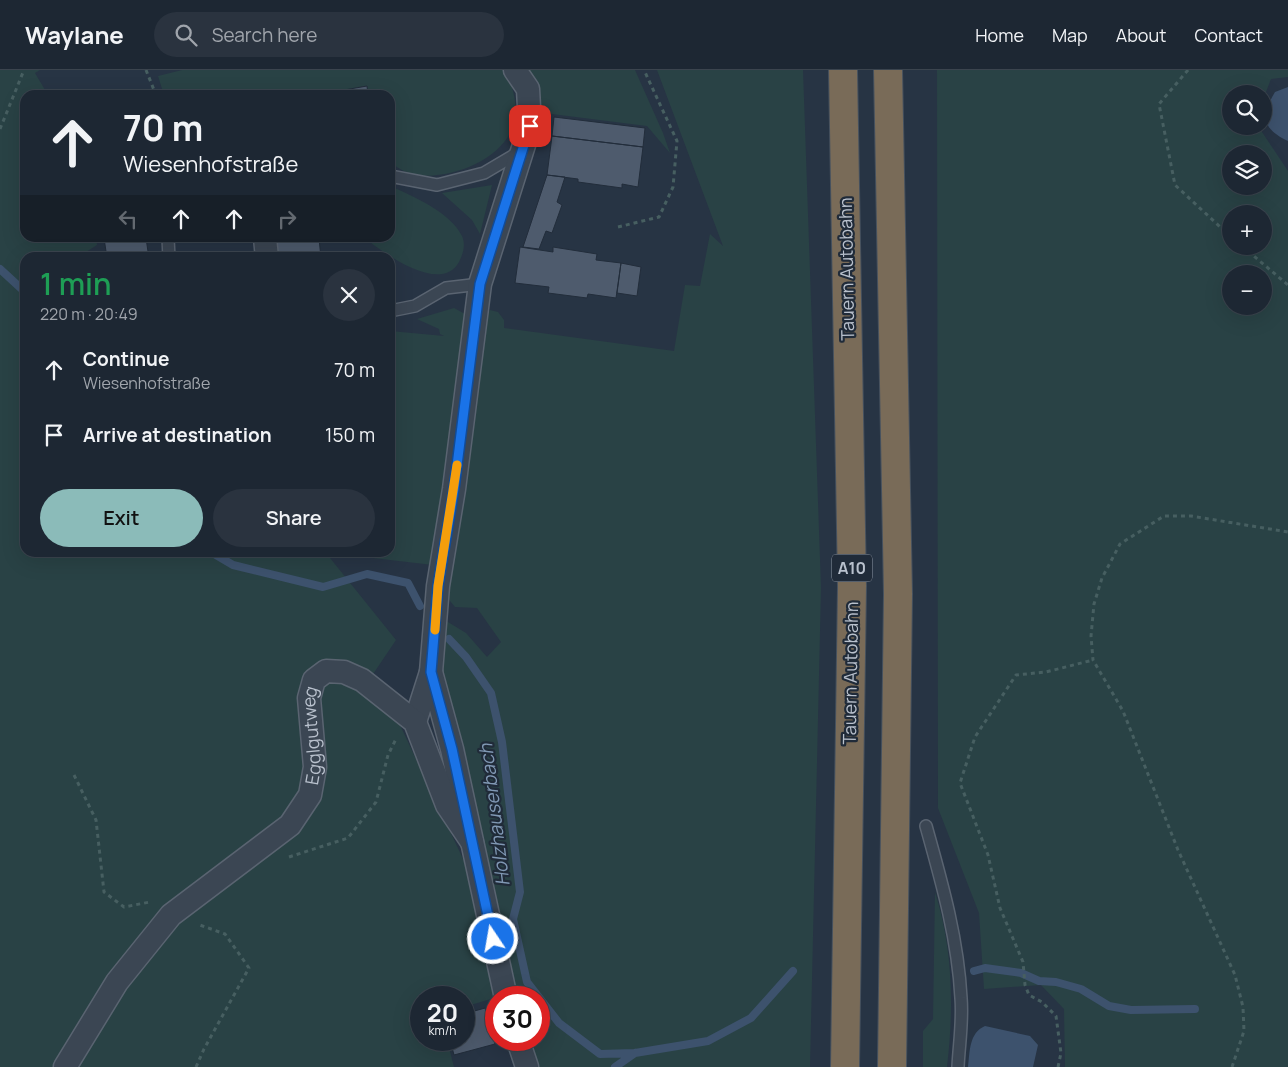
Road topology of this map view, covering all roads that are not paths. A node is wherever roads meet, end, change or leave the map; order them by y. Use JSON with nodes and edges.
{"nodes":[{"id":1,"x":515,"y":70,"type":"edge"},
{"id":2,"x":843,"y":70,"type":"edge"},
{"id":3,"x":888,"y":70,"type":"edge"},
{"id":4,"x":522,"y":150,"type":"junction"},
{"id":5,"x":395,"y":177,"type":"edge"},
{"id":6,"x":480,"y":284,"type":"junction"},
{"id":7,"x":395,"y":310,"type":"edge"},
{"id":8,"x":431,"y":672,"type":"junction"},
{"id":9,"x":411,"y":719,"type":"junction"},
{"id":10,"x":926,"y":826,"type":"dead end"},
{"id":11,"x":472,"y":842,"type":"junction"},
{"id":12,"x":503,"y":986,"type":"edge"},
{"id":13,"x":522,"y":1051,"type":"edge"},
{"id":14,"x":66,"y":1067,"type":"edge"},
{"id":15,"x":527,"y":1067,"type":"edge"},
{"id":16,"x":845,"y":1067,"type":"edge"},
{"id":17,"x":892,"y":1067,"type":"edge"},
{"id":18,"x":958,"y":1067,"type":"edge"}],
"edges":[{"from":1,"to":4,"type":"street"},
{"from":2,"to":16,"type":"highway","name":"Tauern Autobahn","number":"A10"},
{"from":3,"to":17,"type":"highway","number":"A10"},
{"from":4,"to":5,"type":"lane"},
{"from":4,"to":6,"type":"street"},
{"from":6,"to":7,"type":"lane"},
{"from":6,"to":8,"type":"street"},
{"from":8,"to":9,"type":"street"},
{"from":8,"to":11,"type":"street"},
{"from":9,"to":11,"type":"street"},
{"from":9,"to":14,"type":"street","name":"Egglgutweg"},
{"from":10,"to":18,"type":"lane"},
{"from":11,"to":12,"type":"street"},
{"from":13,"to":15,"type":"street"}]}
